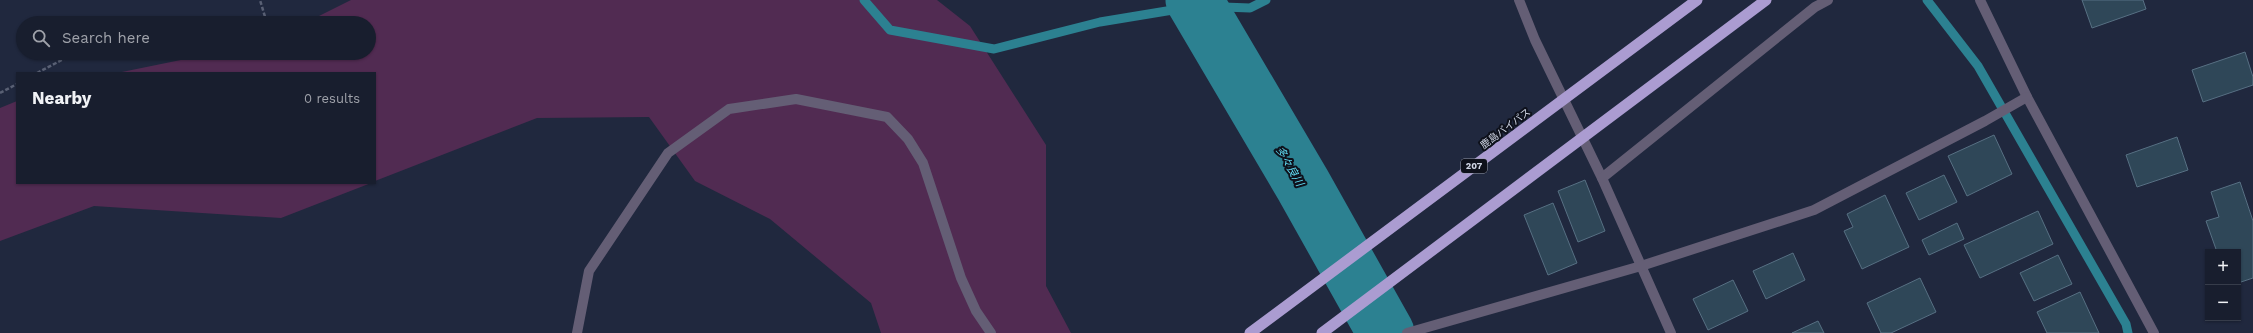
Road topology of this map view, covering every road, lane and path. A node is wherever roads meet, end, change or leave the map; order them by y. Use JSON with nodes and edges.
{"nodes":[{"id":1,"x":260,"y":0,"type":"edge"},
{"id":2,"x":1519,"y":0,"type":"edge"},
{"id":3,"x":1697,"y":0,"type":"edge"},
{"id":4,"x":1766,"y":0,"type":"edge"},
{"id":5,"x":1828,"y":0,"type":"edge"},
{"id":6,"x":1980,"y":0,"type":"edge"},
{"id":7,"x":265,"y":16,"type":"edge"},
{"id":8,"x":62,"y":60,"type":"edge"},
{"id":9,"x":39,"y":72,"type":"edge"},
{"id":10,"x":16,"y":85,"type":"edge"},
{"id":11,"x":0,"y":93,"type":"edge"},
{"id":12,"x":2027,"y":97,"type":"junction"},
{"id":13,"x":1602,"y":178,"type":"junction"},
{"id":14,"x":1641,"y":266,"type":"junction"},
{"id":15,"x":1411,"y":331,"type":"edge"},
{"id":16,"x":577,"y":333,"type":"edge"},
{"id":17,"x":991,"y":333,"type":"edge"},
{"id":18,"x":1250,"y":333,"type":"edge"},
{"id":19,"x":1322,"y":333,"type":"edge"},
{"id":20,"x":1671,"y":333,"type":"edge"},
{"id":21,"x":2154,"y":333,"type":"edge"}],
"edges":[{"from":1,"to":7,"type":"path"},
{"from":2,"to":13,"type":"street"},
{"from":3,"to":18,"type":"highway","name":"鹿島バイパス","number":"207"},
{"from":4,"to":19,"type":"highway"},
{"from":5,"to":13,"type":"street"},
{"from":6,"to":12,"type":"street"},
{"from":8,"to":9,"type":"path"},
{"from":10,"to":11,"type":"path"},
{"from":12,"to":14,"type":"street"},
{"from":12,"to":21,"type":"street"},
{"from":13,"to":14,"type":"street"},
{"from":14,"to":15,"type":"street"},
{"from":14,"to":20,"type":"street"},
{"from":16,"to":17,"type":"street"}]}
